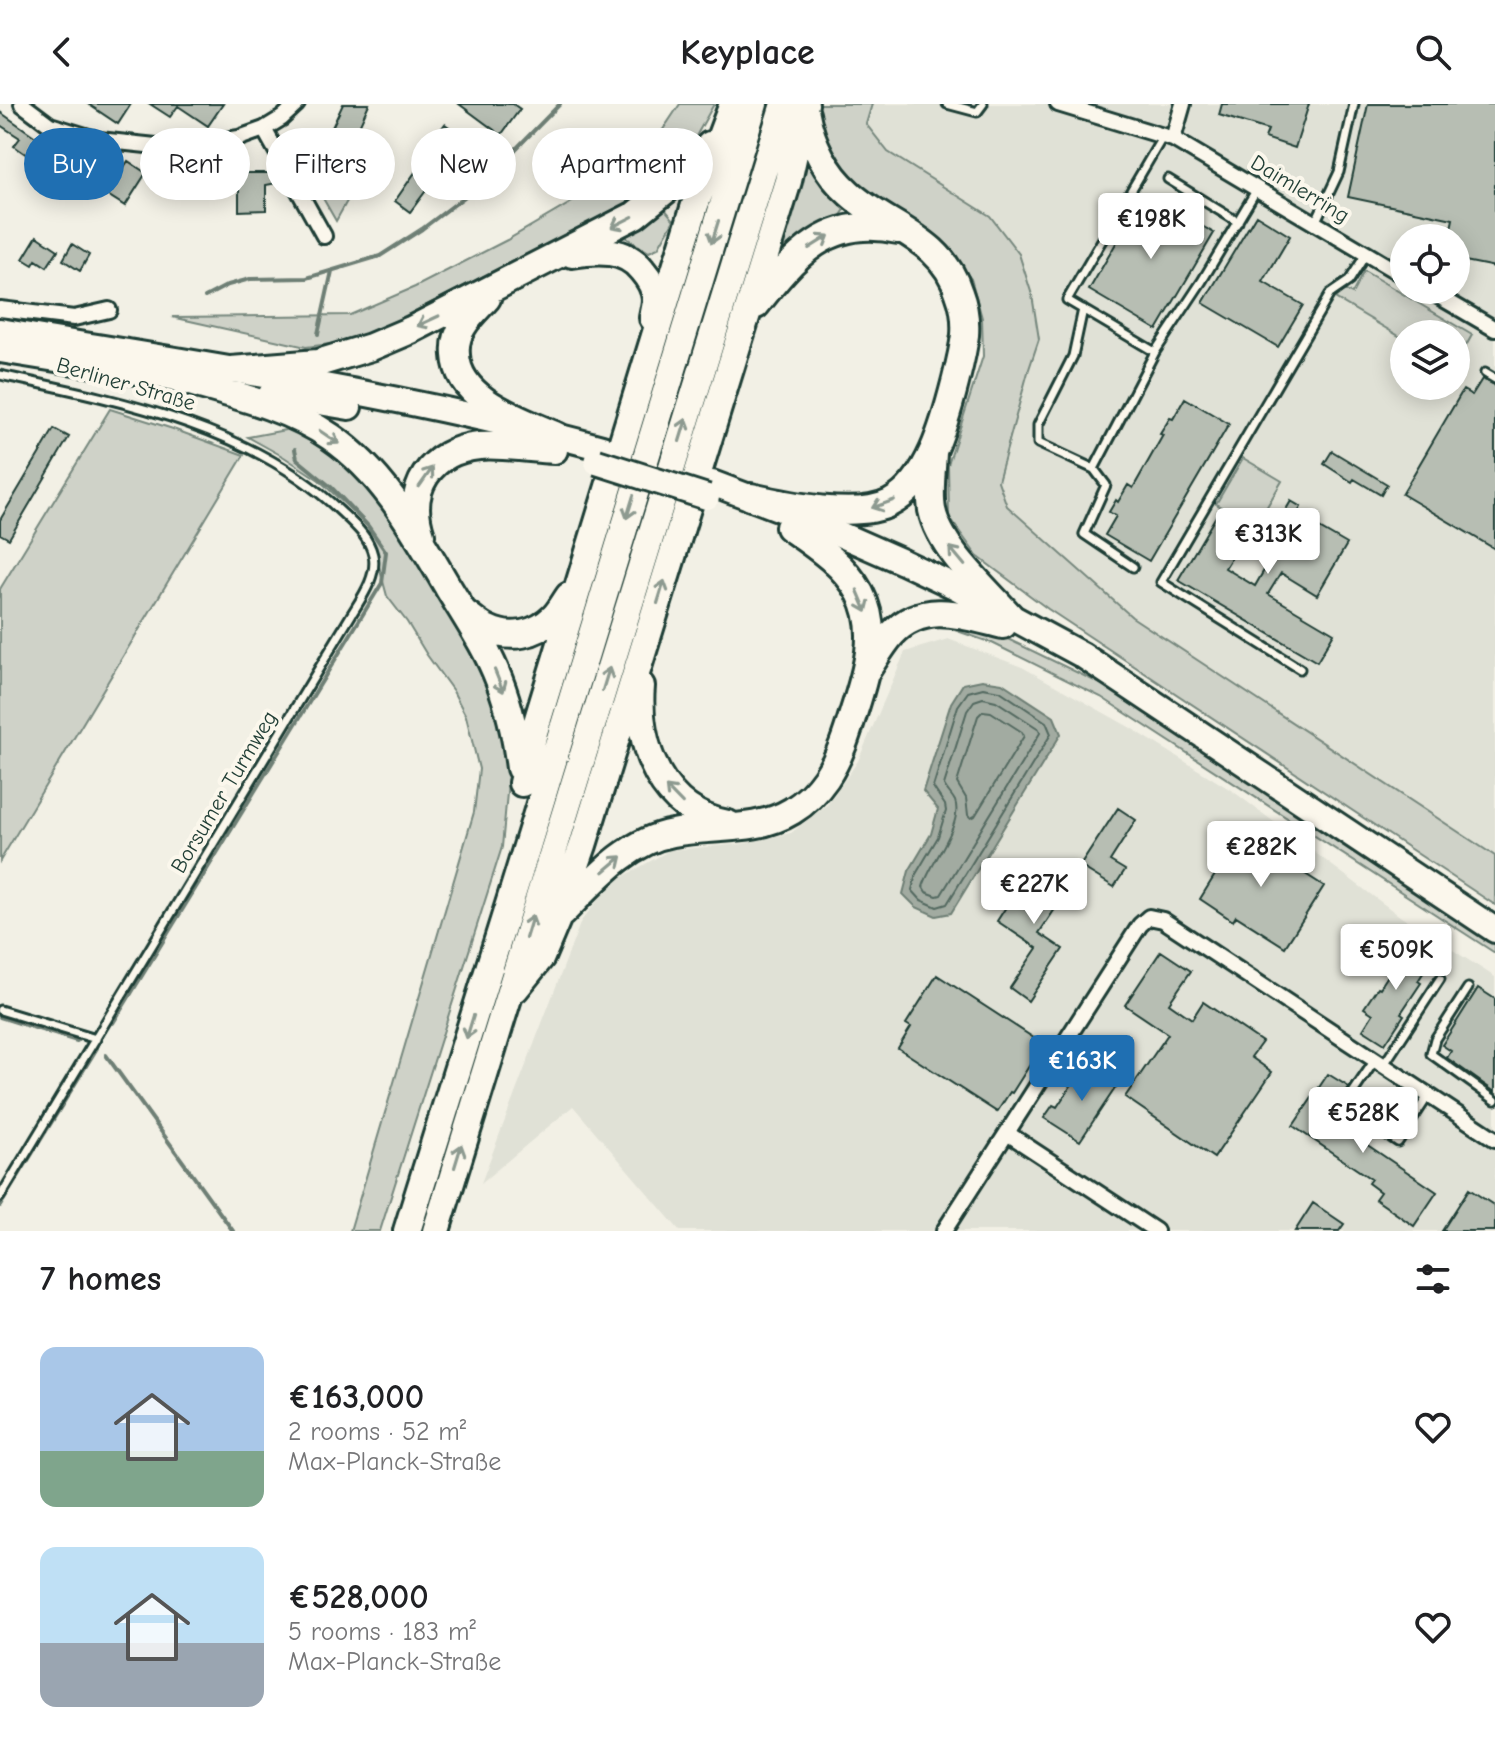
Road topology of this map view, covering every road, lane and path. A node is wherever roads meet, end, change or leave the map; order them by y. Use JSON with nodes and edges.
{"nodes":[{"id":1,"x":22,"y":104,"type":"edge"},
{"id":2,"x":297,"y":104,"type":"edge"},
{"id":3,"x":733,"y":104,"type":"edge"},
{"id":4,"x":754,"y":104,"type":"edge"},
{"id":5,"x":947,"y":104,"type":"edge"},
{"id":6,"x":983,"y":104,"type":"edge"},
{"id":7,"x":1058,"y":104,"type":"edge"},
{"id":8,"x":1183,"y":104,"type":"edge"},
{"id":9,"x":1354,"y":104,"type":"edge"},
{"id":10,"x":798,"y":105,"type":"edge"},
{"id":11,"x":264,"y":129,"type":"junction"},
{"id":12,"x":721,"y":133,"type":"junction"},
{"id":13,"x":1168,"y":138,"type":"junction"},
{"id":14,"x":1168,"y":179,"type":"dead end"},
{"id":15,"x":1257,"y":189,"type":"junction"},
{"id":16,"x":1238,"y":222,"type":"junction"},
{"id":17,"x":1315,"y":223,"type":"junction"},
{"id":18,"x":911,"y":234,"type":"junction"},
{"id":19,"x":324,"y":236,"type":"dead end"},
{"id":20,"x":1366,"y":254,"type":"junction"},
{"id":21,"x":556,"y":256,"type":"junction"},
{"id":22,"x":1390,"y":268,"type":"edge"},
{"id":23,"x":498,"y":286,"type":"junction"},
{"id":24,"x":1452,"y":304,"type":"edge"},
{"id":25,"x":0,"y":309,"type":"edge"},
{"id":26,"x":1083,"y":309,"type":"junction"},
{"id":27,"x":109,"y":310,"type":"dead end"},
{"id":28,"x":746,"y":317,"type":"junction"},
{"id":29,"x":1495,"y":329,"type":"edge"},
{"id":30,"x":0,"y":331,"type":"edge"},
{"id":31,"x":0,"y":350,"type":"edge"},
{"id":32,"x":1155,"y":352,"type":"junction"},
{"id":33,"x":650,"y":353,"type":"junction"},
{"id":34,"x":231,"y":370,"type":"junction"},
{"id":35,"x":1485,"y":373,"type":"dead end"},
{"id":36,"x":0,"y":375,"type":"edge"},
{"id":37,"x":179,"y":379,"type":"junction"},
{"id":38,"x":1495,"y":379,"type":"edge"},
{"id":39,"x":556,"y":443,"type":"junction"},
{"id":40,"x":237,"y":444,"type":"joint"},
{"id":41,"x":934,"y":449,"type":"junction"},
{"id":42,"x":1094,"y":469,"type":"junction"},
{"id":43,"x":710,"y":490,"type":"junction"},
{"id":44,"x":751,"y":497,"type":"junction"},
{"id":45,"x":789,"y":527,"type":"junction"},
{"id":46,"x":426,"y":550,"type":"junction"},
{"id":47,"x":1133,"y":567,"type":"dead end"},
{"id":48,"x":580,"y":580,"type":"junction"},
{"id":49,"x":463,"y":612,"type":"junction"},
{"id":50,"x":1006,"y":620,"type":"junction"},
{"id":51,"x":645,"y":643,"type":"junction"},
{"id":52,"x":1300,"y":669,"type":"dead end"},
{"id":53,"x":867,"y":670,"type":"junction"},
{"id":54,"x":522,"y":783,"type":"junction"},
{"id":55,"x":743,"y":826,"type":"junction"},
{"id":56,"x":517,"y":879,"type":"junction"},
{"id":57,"x":557,"y":919,"type":"junction"},
{"id":58,"x":1495,"y":930,"type":"edge"},
{"id":59,"x":1440,"y":979,"type":"dead end"},
{"id":60,"x":1468,"y":988,"type":"dead end"},
{"id":61,"x":506,"y":1001,"type":"junction"},
{"id":62,"x":0,"y":1010,"type":"edge"},
{"id":63,"x":96,"y":1039,"type":"junction"},
{"id":64,"x":1379,"y":1063,"type":"junction"},
{"id":65,"x":1428,"y":1096,"type":"junction"},
{"id":66,"x":1495,"y":1100,"type":"edge"},
{"id":67,"x":1007,"y":1133,"type":"junction"},
{"id":68,"x":1495,"y":1139,"type":"edge"},
{"id":69,"x":0,"y":1197,"type":"edge"},
{"id":70,"x":407,"y":1231,"type":"edge"},
{"id":71,"x":436,"y":1231,"type":"edge"},
{"id":72,"x":944,"y":1231,"type":"edge"},
{"id":73,"x":1156,"y":1231,"type":"edge"}],
"edges":[{"from":1,"to":11,"type":"street"},
{"from":2,"to":11,"type":"street"},
{"from":3,"to":12,"type":"highway"},
{"from":4,"to":56,"type":"highway","one_way":true},
{"from":5,"to":6,"type":"lane"},
{"from":7,"to":13,"type":"street","name":"Daimlerring"},
{"from":8,"to":13,"type":"street"},
{"from":9,"to":17,"type":"lane"},
{"from":10,"to":18,"type":"highway"},
{"from":10,"to":28,"type":"highway"},
{"from":61,"to":10,"type":"highway","one_way":true},
{"from":11,"to":19,"type":"street"},
{"from":12,"to":21,"type":"highway","one_way":true},
{"from":12,"to":33,"type":"highway"},
{"from":13,"to":15,"type":"street","name":"Daimlerring"},
{"from":13,"to":26,"type":"lane"},
{"from":14,"to":16,"type":"lane"},
{"from":15,"to":16,"type":"lane"},
{"from":15,"to":17,"type":"street","name":"Daimlerring"},
{"from":16,"to":32,"type":"lane"},
{"from":17,"to":20,"type":"street","name":"Daimlerring"},
{"from":28,"to":18,"type":"highway","one_way":true},
{"from":18,"to":41,"type":"highway"},
{"from":20,"to":22,"type":"street","name":"Daimlerring"},
{"from":20,"to":52,"type":"lane"},
{"from":21,"to":23,"type":"highway"},
{"from":21,"to":33,"type":"highway"},
{"from":23,"to":34,"type":"highway","one_way":true},
{"from":23,"to":39,"type":"highway"},
{"from":24,"to":29,"type":"street"},
{"from":25,"to":27,"type":"street"},
{"from":26,"to":32,"type":"lane"},
{"from":26,"to":42,"type":"lane"},
{"from":51,"to":28,"type":"highway","one_way":true},
{"from":30,"to":34,"type":"main road"},
{"from":31,"to":37,"type":"main road"},
{"from":32,"to":42,"type":"lane"},
{"from":33,"to":48,"type":"highway"},
{"from":34,"to":39,"type":"main road"},
{"from":35,"to":38,"type":"lane"},
{"from":36,"to":40,"type":"lane","name":"Berliner Straße"},
{"from":37,"to":39,"type":"main road"},
{"from":37,"to":46,"type":"highway","one_way":true},
{"from":39,"to":43,"type":"main road","bridge":true},
{"from":46,"to":39,"type":"highway","one_way":true},
{"from":40,"to":63,"type":"lane","name":"Borsumer Turmweg"},
{"from":41,"to":44,"type":"highway","one_way":true},
{"from":50,"to":41,"type":"highway","one_way":true},
{"from":42,"to":47,"type":"lane"},
{"from":43,"to":44,"type":"main road"},
{"from":43,"to":45,"type":"main road"},
{"from":44,"to":50,"type":"main road"},
{"from":45,"to":50,"type":"main road"},
{"from":45,"to":53,"type":"highway","one_way":true},
{"from":46,"to":49,"type":"highway"},
{"from":48,"to":49,"type":"highway"},
{"from":48,"to":54,"type":"highway"},
{"from":49,"to":54,"type":"highway","one_way":true},
{"from":50,"to":53,"type":"highway"},
{"from":50,"to":58,"type":"main road"},
{"from":55,"to":51,"type":"highway","one_way":true},
{"from":51,"to":57,"type":"highway"},
{"from":53,"to":55,"type":"highway"},
{"from":54,"to":56,"type":"highway"},
{"from":57,"to":55,"type":"highway","one_way":true},
{"from":56,"to":70,"type":"highway","one_way":true},
{"from":57,"to":61,"type":"highway"},
{"from":59,"to":64,"type":"lane"},
{"from":60,"to":66,"type":"lane"},
{"from":71,"to":61,"type":"highway","one_way":true},
{"from":62,"to":63,"type":"lane"},
{"from":63,"to":69,"type":"lane","name":"Borsumer Turmweg"},
{"from":64,"to":65,"type":"street"},
{"from":64,"to":65,"type":"lane"},
{"from":64,"to":67,"type":"street"},
{"from":65,"to":68,"type":"street"},
{"from":67,"to":72,"type":"street"},
{"from":67,"to":73,"type":"street"}]}
